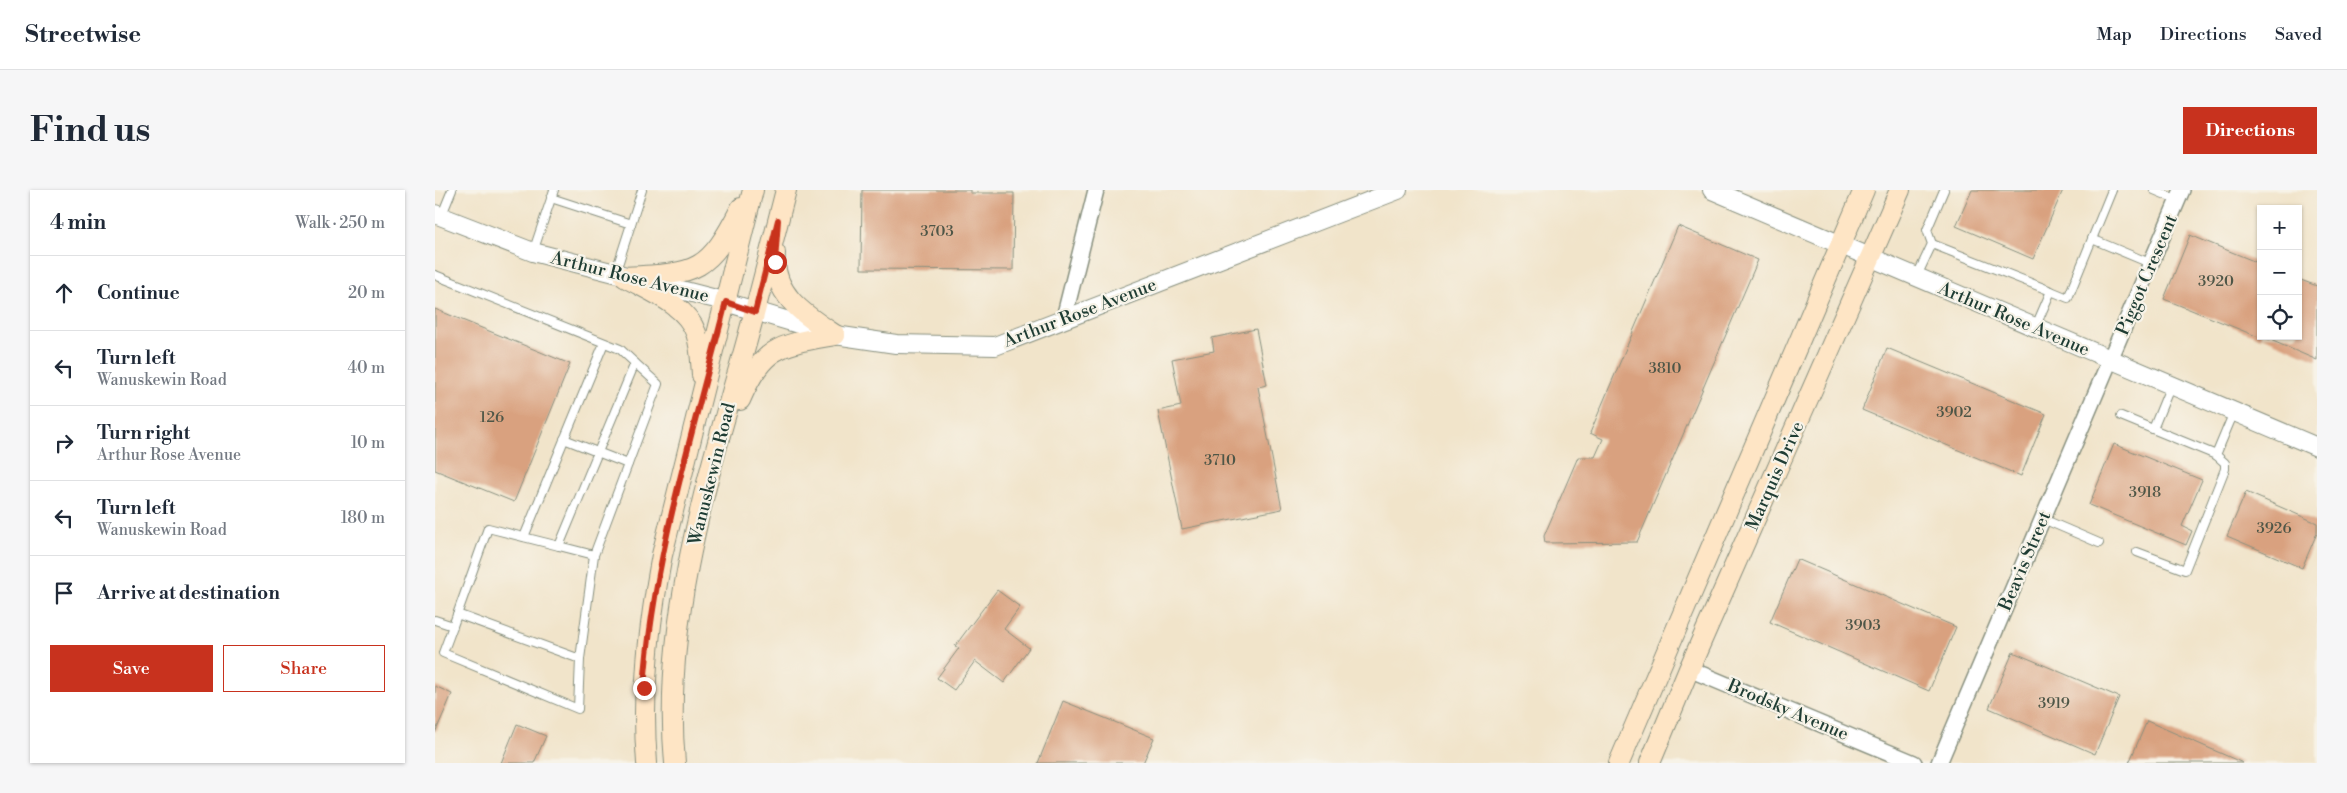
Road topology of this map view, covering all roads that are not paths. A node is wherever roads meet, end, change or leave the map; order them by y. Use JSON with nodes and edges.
{"nodes":[{"id":1,"x":452,"y":190,"type":"edge"},
{"id":2,"x":642,"y":190,"type":"edge"},
{"id":3,"x":752,"y":190,"type":"edge"},
{"id":4,"x":786,"y":190,"type":"edge"},
{"id":5,"x":1096,"y":190,"type":"edge"},
{"id":6,"x":1398,"y":190,"type":"edge"},
{"id":7,"x":1712,"y":190,"type":"edge"},
{"id":8,"x":1864,"y":190,"type":"edge"},
{"id":9,"x":1900,"y":190,"type":"edge"},
{"id":10,"x":1944,"y":190,"type":"edge"},
{"id":11,"x":2112,"y":190,"type":"edge"},
{"id":12,"x":2155,"y":190,"type":"edge"},
{"id":13,"x":552,"y":194,"type":"edge"},
{"id":14,"x":2180,"y":195,"type":"edge"},
{"id":15,"x":438,"y":216,"type":"edge"},
{"id":16,"x":778,"y":220,"type":"junction"},
{"id":17,"x":631,"y":224,"type":"junction"},
{"id":18,"x":2092,"y":240,"type":"junction"},
{"id":19,"x":1932,"y":244,"type":"junction"},
{"id":20,"x":1840,"y":246,"type":"junction"},
{"id":21,"x":533,"y":252,"type":"junction"},
{"id":22,"x":1871,"y":259,"type":"junction"},
{"id":23,"x":2152,"y":264,"type":"junction"},
{"id":24,"x":435,"y":275,"type":"edge"},
{"id":25,"x":620,"y":276,"type":"junction"},
{"id":26,"x":1916,"y":278,"type":"junction"},
{"id":27,"x":2051,"y":291,"type":"junction"},
{"id":28,"x":726,"y":302,"type":"junction"},
{"id":29,"x":755,"y":312,"type":"junction"},
{"id":30,"x":1064,"y":318,"type":"junction"},
{"id":31,"x":2035,"y":328,"type":"junction"},
{"id":32,"x":835,"y":335,"type":"junction"},
{"id":33,"x":604,"y":343,"type":"junction"},
{"id":34,"x":2111,"y":360,"type":"junction"},
{"id":35,"x":635,"y":362,"type":"junction"},
{"id":36,"x":2171,"y":385,"type":"junction"},
{"id":37,"x":704,"y":391,"type":"junction"},
{"id":38,"x":2234,"y":412,"type":"junction"},
{"id":39,"x":2121,"y":416,"type":"dead end"},
{"id":40,"x":2153,"y":429,"type":"junction"},
{"id":41,"x":564,"y":439,"type":"junction"},
{"id":42,"x":2317,"y":447,"type":"edge"},
{"id":43,"x":598,"y":452,"type":"junction"},
{"id":44,"x":2216,"y":455,"type":"junction"},
{"id":45,"x":714,"y":456,"type":"junction"},
{"id":46,"x":628,"y":464,"type":"junction"},
{"id":47,"x":2043,"y":519,"type":"junction"},
{"id":48,"x":524,"y":537,"type":"junction"},
{"id":49,"x":2099,"y":543,"type":"dead end"},
{"id":50,"x":559,"y":546,"type":"junction"},
{"id":51,"x":2137,"y":552,"type":"dead end"},
{"id":52,"x":594,"y":554,"type":"junction"},
{"id":53,"x":457,"y":614,"type":"junction"},
{"id":54,"x":435,"y":620,"type":"edge"},
{"id":55,"x":453,"y":626,"type":"junction"},
{"id":56,"x":580,"y":659,"type":"junction"},
{"id":57,"x":1689,"y":669,"type":"junction"},
{"id":58,"x":647,"y":763,"type":"edge"},
{"id":59,"x":675,"y":763,"type":"edge"},
{"id":60,"x":1619,"y":763,"type":"edge"},
{"id":61,"x":1650,"y":763,"type":"edge"},
{"id":62,"x":1914,"y":763,"type":"edge"},
{"id":63,"x":1939,"y":763,"type":"edge"}],
"edges":[{"from":1,"to":15,"type":"lane"},
{"from":2,"to":17,"type":"lane"},
{"from":3,"to":25,"type":"main road"},
{"from":3,"to":28,"type":"main road","name":"Wanuskewin Road"},
{"from":4,"to":16,"type":"main road","name":"Wanuskewin Road"},
{"from":5,"to":30,"type":"street"},
{"from":6,"to":30,"type":"street","name":"Arthur Rose Avenue"},
{"from":7,"to":20,"type":"street","name":"Arthur Rose Avenue"},
{"from":8,"to":20,"type":"main road","name":"Marquis Drive"},
{"from":9,"to":22,"type":"main road","name":"Marquis Drive"},
{"from":10,"to":19,"type":"lane"},
{"from":11,"to":18,"type":"lane"},
{"from":12,"to":14,"type":"lane"},
{"from":13,"to":17,"type":"lane"},
{"from":13,"to":21,"type":"lane"},
{"from":14,"to":23,"type":"street","name":"Piggot Crescent"},
{"from":15,"to":21,"type":"street","name":"Arthur Rose Avenue"},
{"from":16,"to":29,"type":"main road","name":"Wanuskewin Road"},
{"from":16,"to":32,"type":"main road"},
{"from":17,"to":25,"type":"lane"},
{"from":18,"to":23,"type":"lane"},
{"from":18,"to":27,"type":"lane"},
{"from":19,"to":26,"type":"lane"},
{"from":19,"to":27,"type":"lane"},
{"from":20,"to":22,"type":"street","name":"Arthur Rose Avenue"},
{"from":20,"to":60,"type":"main road","name":"Marquis Drive"},
{"from":21,"to":25,"type":"street","name":"Arthur Rose Avenue"},
{"from":22,"to":26,"type":"street","name":"Arthur Rose Avenue"},
{"from":22,"to":57,"type":"main road","name":"Marquis Drive"},
{"from":23,"to":34,"type":"street","name":"Piggot Crescent"},
{"from":24,"to":33,"type":"lane"},
{"from":25,"to":28,"type":"street","name":"Arthur Rose Avenue"},
{"from":25,"to":37,"type":"main road"},
{"from":26,"to":31,"type":"street","name":"Arthur Rose Avenue"},
{"from":27,"to":31,"type":"lane"},
{"from":28,"to":29,"type":"street","name":"Arthur Rose Avenue"},
{"from":28,"to":37,"type":"main road","name":"Wanuskewin Road"},
{"from":29,"to":32,"type":"street","name":"Arthur Rose Avenue"},
{"from":29,"to":45,"type":"main road","name":"Wanuskewin Road"},
{"from":30,"to":32,"type":"street","name":"Arthur Rose Avenue"},
{"from":31,"to":34,"type":"street","name":"Arthur Rose Avenue"},
{"from":32,"to":45,"type":"main road"},
{"from":33,"to":35,"type":"lane"},
{"from":33,"to":41,"type":"lane"},
{"from":34,"to":36,"type":"street","name":"Arthur Rose Avenue"},
{"from":34,"to":47,"type":"street","name":"Beavis Street"},
{"from":35,"to":43,"type":"lane"},
{"from":35,"to":46,"type":"lane"},
{"from":36,"to":38,"type":"street","name":"Arthur Rose Avenue"},
{"from":36,"to":40,"type":"lane"},
{"from":37,"to":58,"type":"main road","name":"Wanuskewin Road"},
{"from":38,"to":42,"type":"street","name":"Arthur Rose Avenue"},
{"from":38,"to":44,"type":"lane"},
{"from":39,"to":40,"type":"lane"},
{"from":40,"to":44,"type":"lane"},
{"from":41,"to":43,"type":"lane"},
{"from":41,"to":48,"type":"lane"},
{"from":43,"to":46,"type":"lane"},
{"from":43,"to":50,"type":"lane"},
{"from":44,"to":51,"type":"lane"},
{"from":45,"to":59,"type":"main road","name":"Wanuskewin Road"},
{"from":46,"to":52,"type":"lane"},
{"from":47,"to":49,"type":"lane"},
{"from":47,"to":63,"type":"street","name":"Beavis Street"},
{"from":48,"to":50,"type":"lane"},
{"from":48,"to":53,"type":"lane"},
{"from":50,"to":52,"type":"lane"},
{"from":52,"to":56,"type":"lane"},
{"from":53,"to":55,"type":"lane"},
{"from":53,"to":56,"type":"lane"},
{"from":54,"to":55,"type":"lane"},
{"from":55,"to":56,"type":"lane"},
{"from":57,"to":61,"type":"main road","name":"Marquis Drive"},
{"from":57,"to":62,"type":"street","name":"Brodsky Avenue"}]}
